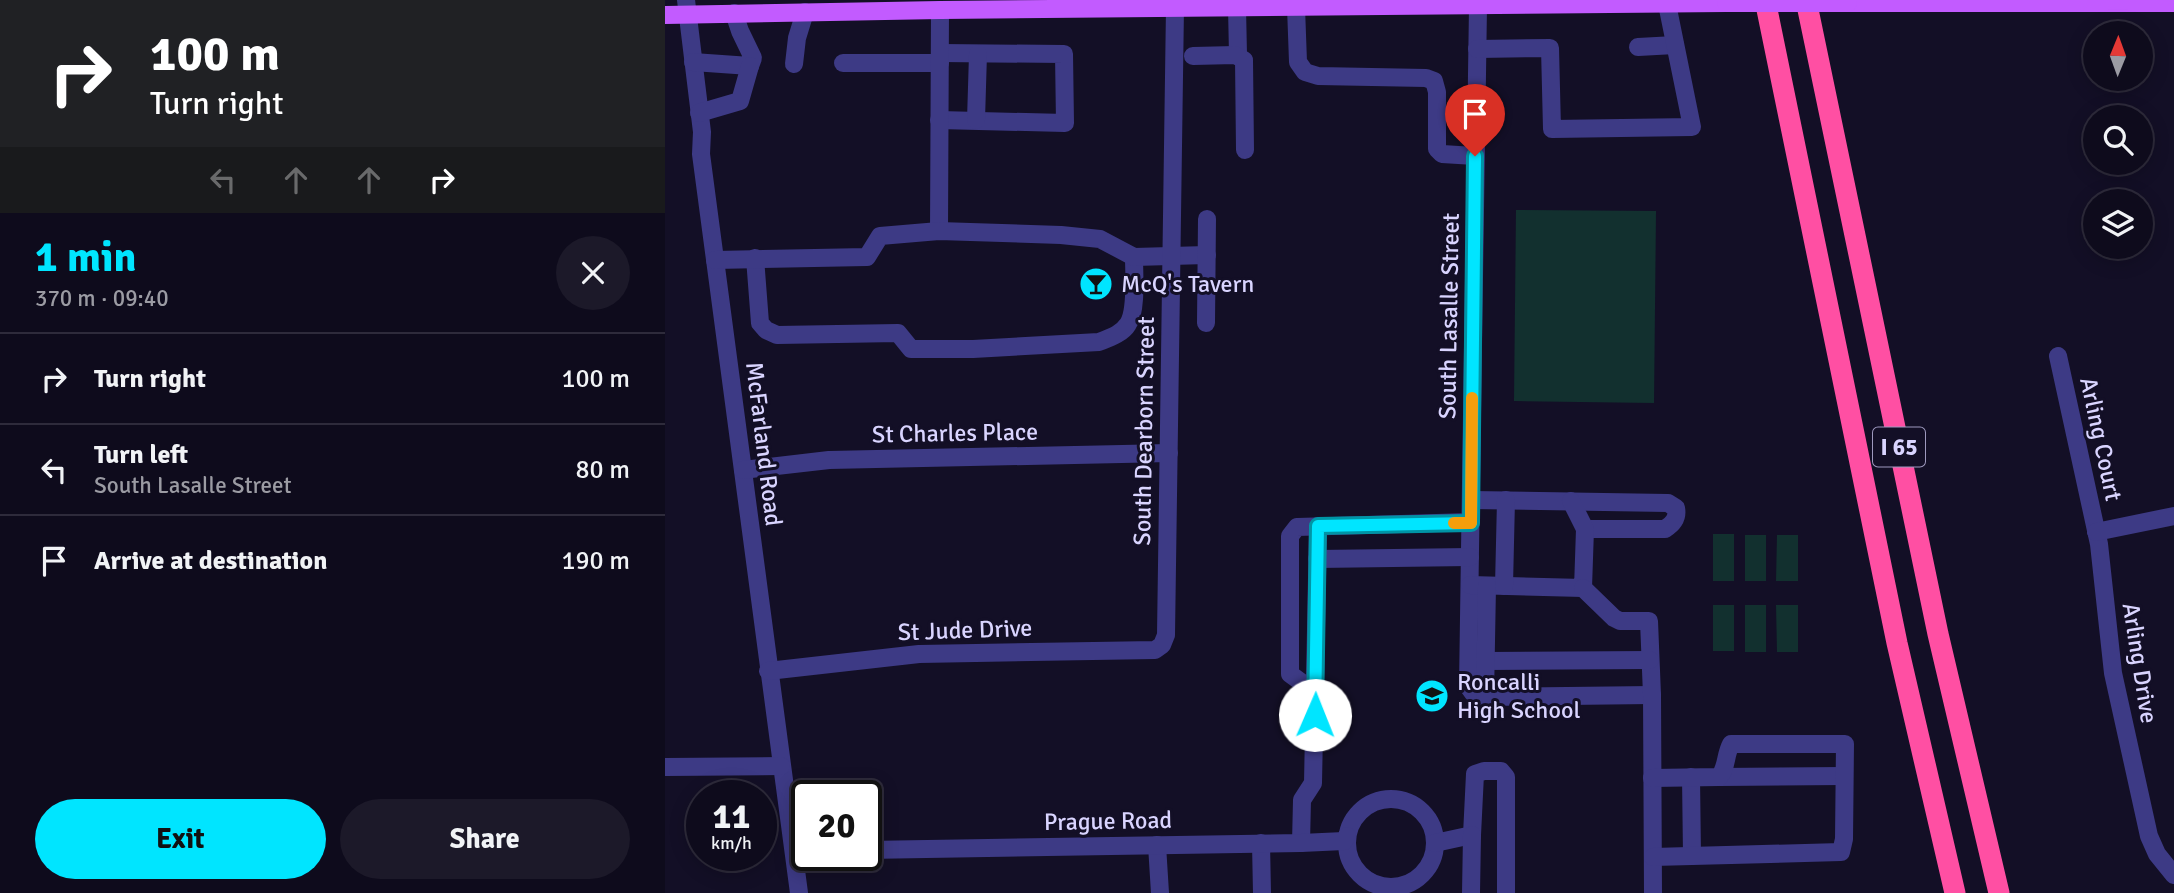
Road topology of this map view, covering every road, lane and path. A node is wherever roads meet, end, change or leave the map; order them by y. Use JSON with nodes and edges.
{"nodes":[{"id":1,"x":1765,"y":0,"type":"edge"},
{"id":2,"x":1806,"y":0,"type":"edge"},
{"id":3,"x":1541,"y":2,"type":"edge"},
{"id":4,"x":1401,"y":3,"type":"edge"},
{"id":5,"x":1659,"y":3,"type":"edge"},
{"id":6,"x":2174,"y":3,"type":"edge"},
{"id":7,"x":1041,"y":4,"type":"edge"},
{"id":8,"x":1195,"y":4,"type":"edge"},
{"id":9,"x":831,"y":6,"type":"edge"},
{"id":10,"x":942,"y":6,"type":"edge"},
{"id":11,"x":1478,"y":6,"type":"junction"},
{"id":12,"x":687,"y":7,"type":"edge"},
{"id":13,"x":1175,"y":7,"type":"junction"},
{"id":14,"x":1237,"y":7,"type":"junction"},
{"id":15,"x":1296,"y":7,"type":"junction"},
{"id":16,"x":794,"y":8,"type":"edge"},
{"id":17,"x":734,"y":13,"type":"junction"},
{"id":18,"x":665,"y":15,"type":"edge"},
{"id":19,"x":1675,"y":46,"type":"junction"},
{"id":20,"x":1638,"y":47,"type":"dead end"},
{"id":21,"x":1477,"y":49,"type":"junction"},
{"id":22,"x":978,"y":54,"type":"junction"},
{"id":23,"x":1238,"y":55,"type":"junction"},
{"id":24,"x":1193,"y":56,"type":"dead end"},
{"id":25,"x":940,"y":58,"type":"junction"},
{"id":26,"x":693,"y":62,"type":"junction"},
{"id":27,"x":843,"y":63,"type":"dead end"},
{"id":28,"x":794,"y":64,"type":"dead end"},
{"id":29,"x":750,"y":66,"type":"junction"},
{"id":30,"x":699,"y":113,"type":"junction"},
{"id":31,"x":939,"y":120,"type":"junction"},
{"id":32,"x":977,"y":120,"type":"junction"},
{"id":33,"x":1245,"y":150,"type":"dead end"},
{"id":34,"x":1475,"y":156,"type":"junction"},
{"id":35,"x":1207,"y":219,"type":"dead end"},
{"id":36,"x":939,"y":231,"type":"junction"},
{"id":37,"x":1207,"y":255,"type":"junction"},
{"id":38,"x":1171,"y":256,"type":"junction"},
{"id":39,"x":1134,"y":257,"type":"junction"},
{"id":40,"x":755,"y":258,"type":"junction"},
{"id":41,"x":715,"y":260,"type":"junction"},
{"id":42,"x":1206,"y":323,"type":"dead end"},
{"id":43,"x":2058,"y":356,"type":"dead end"},
{"id":44,"x":1169,"y":453,"type":"junction"},
{"id":45,"x":743,"y":470,"type":"junction"},
{"id":46,"x":1471,"y":500,"type":"junction"},
{"id":47,"x":1506,"y":500,"type":"junction"},
{"id":48,"x":1571,"y":501,"type":"junction"},
{"id":49,"x":2174,"y":516,"type":"edge"},
{"id":50,"x":1471,"y":523,"type":"junction"},
{"id":51,"x":1318,"y":526,"type":"junction"},
{"id":52,"x":1585,"y":529,"type":"junction"},
{"id":53,"x":2096,"y":532,"type":"junction"},
{"id":54,"x":1470,"y":557,"type":"junction"},
{"id":55,"x":1317,"y":559,"type":"junction"},
{"id":56,"x":1487,"y":586,"type":"junction"},
{"id":57,"x":1583,"y":588,"type":"junction"},
{"id":58,"x":1162,"y":645,"type":"joint"},
{"id":59,"x":1486,"y":660,"type":"junction"},
{"id":60,"x":1650,"y":660,"type":"junction"},
{"id":61,"x":768,"y":671,"type":"junction"},
{"id":62,"x":1316,"y":693,"type":"junction"},
{"id":63,"x":1651,"y":695,"type":"junction"},
{"id":64,"x":1485,"y":697,"type":"junction"},
{"id":65,"x":781,"y":766,"type":"junction"},
{"id":66,"x":665,"y":767,"type":"edge"},
{"id":67,"x":1844,"y":776,"type":"junction"},
{"id":68,"x":1691,"y":777,"type":"junction"},
{"id":69,"x":1719,"y":777,"type":"junction"},
{"id":70,"x":1652,"y":778,"type":"junction"},
{"id":71,"x":791,"y":811,"type":"edge"},
{"id":72,"x":1472,"y":835,"type":"junction"},
{"id":73,"x":1347,"y":836,"type":"junction"},
{"id":74,"x":1261,"y":842,"type":"junction"},
{"id":75,"x":1301,"y":843,"type":"junction"},
{"id":76,"x":1435,"y":843,"type":"junction"},
{"id":77,"x":1157,"y":845,"type":"junction"},
{"id":78,"x":882,"y":850,"type":"edge"},
{"id":79,"x":1692,"y":856,"type":"junction"},
{"id":80,"x":1653,"y":857,"type":"junction"},
{"id":81,"x":800,"y":871,"type":"edge"},
{"id":82,"x":2174,"y":875,"type":"edge"},
{"id":83,"x":1364,"y":886,"type":"edge"},
{"id":84,"x":1393,"y":890,"type":"edge"},
{"id":85,"x":799,"y":893,"type":"edge"},
{"id":86,"x":1160,"y":893,"type":"edge"},
{"id":87,"x":1262,"y":893,"type":"edge"},
{"id":88,"x":1471,"y":893,"type":"edge"},
{"id":89,"x":1506,"y":893,"type":"edge"},
{"id":90,"x":1653,"y":893,"type":"edge"},
{"id":91,"x":1955,"y":893,"type":"edge"},
{"id":92,"x":1999,"y":893,"type":"edge"}],
"edges":[{"from":1,"to":91,"type":"highway","number":"I 65"},
{"from":2,"to":92,"type":"highway","number":"I 65"},
{"from":3,"to":5,"type":"main road"},
{"from":3,"to":11,"type":"main road"},
{"from":4,"to":11,"type":"main road"},
{"from":4,"to":15,"type":"main road"},
{"from":5,"to":6,"type":"main road","bridge":true},
{"from":5,"to":19,"type":"street"},
{"from":7,"to":10,"type":"main road"},
{"from":7,"to":13,"type":"main road"},
{"from":8,"to":13,"type":"main road"},
{"from":8,"to":14,"type":"main road"},
{"from":9,"to":10,"type":"main road"},
{"from":9,"to":16,"type":"main road"},
{"from":10,"to":25,"type":"street"},
{"from":11,"to":21,"type":"street","name":"South Lasalle Street"},
{"from":12,"to":17,"type":"main road"},
{"from":12,"to":18,"type":"main road"},
{"from":12,"to":26,"type":"street","name":"McFarland Road"},
{"from":13,"to":38,"type":"street","name":"South Dearborn Street"},
{"from":14,"to":15,"type":"main road"},
{"from":14,"to":23,"type":"street"},
{"from":15,"to":34,"type":"street"},
{"from":16,"to":17,"type":"main road"},
{"from":16,"to":28,"type":"street"},
{"from":17,"to":29,"type":"street"},
{"from":19,"to":20,"type":"street"},
{"from":19,"to":21,"type":"street"},
{"from":21,"to":34,"type":"street","name":"South Lasalle Street"},
{"from":22,"to":25,"type":"street"},
{"from":22,"to":32,"type":"street"},
{"from":22,"to":32,"type":"street"},
{"from":23,"to":24,"type":"street"},
{"from":23,"to":33,"type":"street"},
{"from":25,"to":27,"type":"street"},
{"from":25,"to":31,"type":"street"},
{"from":26,"to":29,"type":"street"},
{"from":26,"to":30,"type":"street","name":"McFarland Road"},
{"from":29,"to":30,"type":"street"},
{"from":30,"to":41,"type":"street","name":"McFarland Road"},
{"from":31,"to":32,"type":"street"},
{"from":31,"to":36,"type":"street"},
{"from":34,"to":46,"type":"street","name":"South Lasalle Street"},
{"from":35,"to":37,"type":"street"},
{"from":36,"to":39,"type":"street"},
{"from":36,"to":40,"type":"street"},
{"from":37,"to":38,"type":"street"},
{"from":37,"to":42,"type":"street"},
{"from":38,"to":39,"type":"street"},
{"from":38,"to":44,"type":"street","name":"South Dearborn Street"},
{"from":39,"to":40,"type":"street"},
{"from":40,"to":41,"type":"street"},
{"from":41,"to":45,"type":"street","name":"McFarland Road"},
{"from":43,"to":53,"type":"street","name":"Arling Court"},
{"from":44,"to":45,"type":"street","name":"St Charles Place"},
{"from":44,"to":58,"type":"street","name":"South Dearborn Street"},
{"from":45,"to":61,"type":"street","name":"McFarland Road"},
{"from":46,"to":47,"type":"street"},
{"from":46,"to":50,"type":"street","name":"South Lasalle Street"},
{"from":47,"to":48,"type":"street"},
{"from":47,"to":56,"type":"street"},
{"from":48,"to":52,"type":"street"},
{"from":48,"to":52,"type":"street"},
{"from":49,"to":53,"type":"street"},
{"from":50,"to":51,"type":"street"},
{"from":50,"to":54,"type":"street","name":"South Lasalle Street"},
{"from":51,"to":55,"type":"street"},
{"from":51,"to":62,"type":"street"},
{"from":52,"to":57,"type":"street"},
{"from":53,"to":82,"type":"street","name":"Arling Drive"},
{"from":54,"to":55,"type":"street"},
{"from":54,"to":56,"type":"street","name":"South Lasalle Street"},
{"from":55,"to":62,"type":"street"},
{"from":56,"to":57,"type":"street"},
{"from":56,"to":59,"type":"street"},
{"from":56,"to":64,"type":"street"},
{"from":57,"to":60,"type":"street"},
{"from":58,"to":61,"type":"street","name":"St Jude Drive"},
{"from":59,"to":60,"type":"street"},
{"from":59,"to":64,"type":"street"},
{"from":60,"to":63,"type":"street"},
{"from":61,"to":65,"type":"street","name":"McFarland Road"},
{"from":62,"to":75,"type":"street"},
{"from":63,"to":64,"type":"street"},
{"from":63,"to":70,"type":"street"},
{"from":65,"to":66,"type":"street"},
{"from":65,"to":71,"type":"street","name":"McFarland Road"},
{"from":67,"to":69,"type":"street"},
{"from":67,"to":69,"type":"street"},
{"from":67,"to":79,"type":"street"},
{"from":68,"to":69,"type":"street"},
{"from":68,"to":70,"type":"street"},
{"from":68,"to":79,"type":"street"},
{"from":70,"to":80,"type":"street"},
{"from":72,"to":76,"type":"street"},
{"from":72,"to":88,"type":"street"},
{"from":72,"to":89,"type":"street"},
{"from":73,"to":75,"type":"street","name":"Prague Road"},
{"from":73,"to":76,"type":"street"},
{"from":73,"to":83,"type":"street"},
{"from":74,"to":75,"type":"street","name":"Prague Road"},
{"from":74,"to":77,"type":"street","name":"Prague Road"},
{"from":74,"to":87,"type":"street"},
{"from":76,"to":84,"type":"street"},
{"from":77,"to":78,"type":"street","name":"Prague Road"},
{"from":77,"to":86,"type":"street"},
{"from":79,"to":80,"type":"street"},
{"from":80,"to":90,"type":"street"},
{"from":81,"to":85,"type":"street","name":"McFarland Road"},
{"from":83,"to":84,"type":"street"}]}
